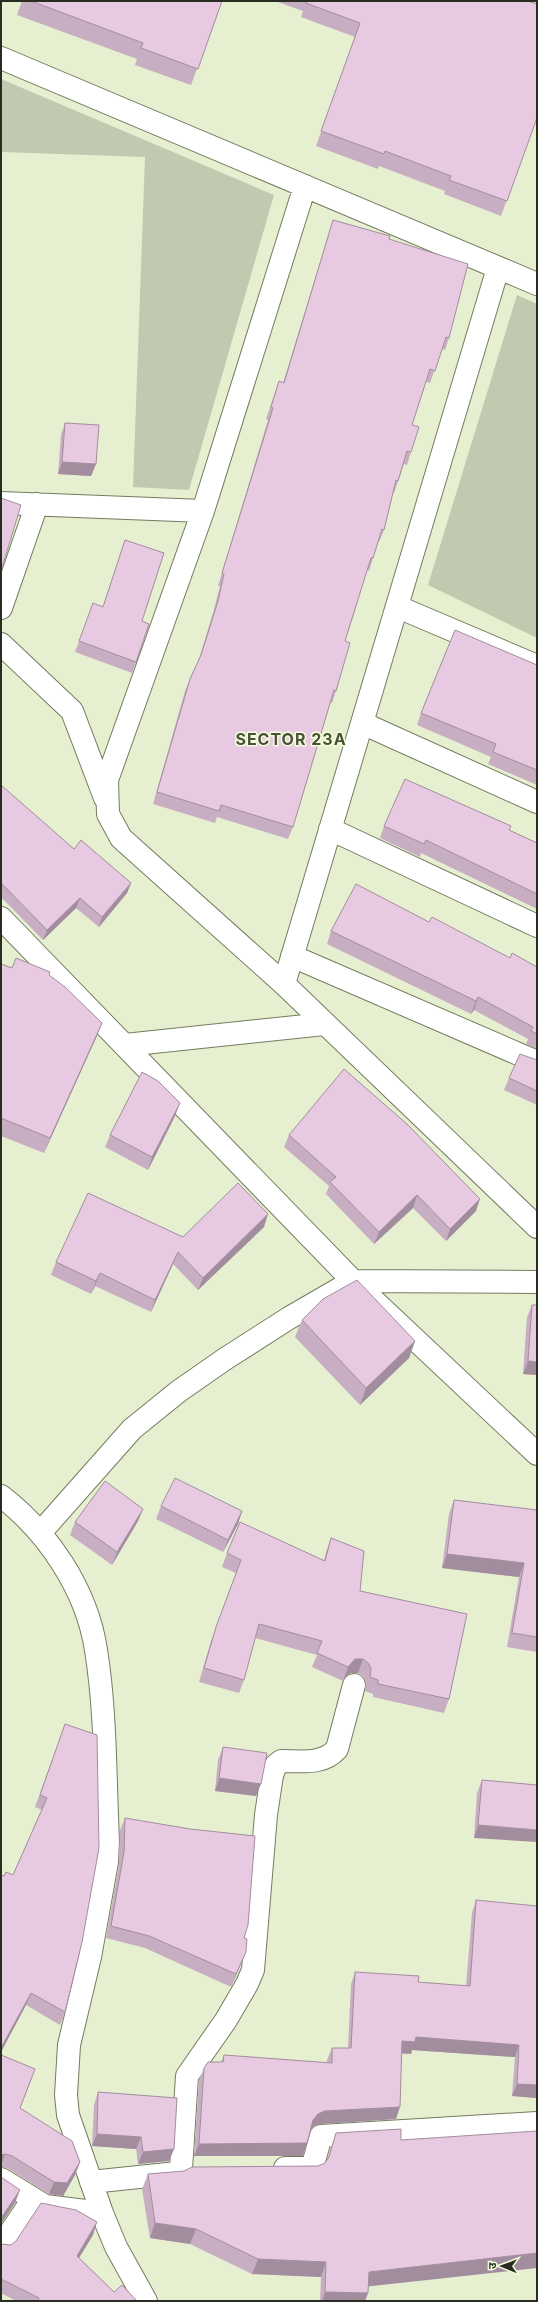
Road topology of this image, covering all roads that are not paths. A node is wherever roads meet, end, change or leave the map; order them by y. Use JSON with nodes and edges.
{"nodes":[{"id":1,"x":1,"y":58,"type":"edge"},
{"id":2,"x":306,"y":186,"type":"junction"},
{"id":3,"x":498,"y":268,"type":"junction"},
{"id":4,"x":537,"y":284,"type":"edge"},
{"id":5,"x":1,"y":503,"type":"edge"},
{"id":6,"x":37,"y":504,"type":"junction"},
{"id":7,"x":203,"y":511,"type":"junction"},
{"id":8,"x":398,"y":607,"type":"junction"},
{"id":9,"x":1,"y":608,"type":"edge"},
{"id":10,"x":1,"y":644,"type":"edge"},
{"id":11,"x":537,"y":666,"type":"edge"},
{"id":12,"x":362,"y":723,"type":"junction"},
{"id":13,"x":537,"y":802,"type":"edge"},
{"id":14,"x":108,"y":805,"type":"junction"},
{"id":15,"x":330,"y":829,"type":"junction"},
{"id":16,"x":1,"y":918,"type":"edge"},
{"id":17,"x":537,"y":926,"type":"edge"},
{"id":18,"x":292,"y":956,"type":"junction"},
{"id":19,"x":284,"y":984,"type":"junction"},
{"id":20,"x":324,"y":1024,"type":"junction"},
{"id":21,"x":125,"y":1045,"type":"junction"},
{"id":22,"x":537,"y":1062,"type":"edge"},
{"id":23,"x":537,"y":1227,"type":"edge"},
{"id":24,"x":353,"y":1281,"type":"junction"},
{"id":25,"x":537,"y":1282,"type":"edge"},
{"id":26,"x":537,"y":1454,"type":"edge"},
{"id":27,"x":1,"y":1496,"type":"edge"},
{"id":28,"x":40,"y":1532,"type":"junction"},
{"id":29,"x":354,"y":1685,"type":"dead end"},
{"id":30,"x":537,"y":2123,"type":"edge"},
{"id":31,"x":266,"y":2168,"type":"edge"},
{"id":32,"x":181,"y":2169,"type":"junction"},
{"id":33,"x":204,"y":2169,"type":"edge"},
{"id":34,"x":1,"y":2179,"type":"edge"},
{"id":35,"x":91,"y":2182,"type":"junction"},
{"id":36,"x":33,"y":2199,"type":"junction"},
{"id":37,"x":102,"y":2213,"type":"junction"},
{"id":38,"x":1,"y":2246,"type":"edge"},
{"id":39,"x":146,"y":2301,"type":"edge"}],
"edges":[{"from":1,"to":2,"type":"street"},
{"from":2,"to":3,"type":"street"},
{"from":2,"to":7,"type":"street"},
{"from":3,"to":4,"type":"street"},
{"from":3,"to":8,"type":"street"},
{"from":5,"to":6,"type":"street"},
{"from":6,"to":7,"type":"street"},
{"from":6,"to":9,"type":"street"},
{"from":7,"to":14,"type":"street"},
{"from":8,"to":11,"type":"street"},
{"from":8,"to":12,"type":"street"},
{"from":10,"to":14,"type":"street"},
{"from":12,"to":13,"type":"street"},
{"from":12,"to":15,"type":"street"},
{"from":14,"to":19,"type":"street"},
{"from":15,"to":17,"type":"street"},
{"from":15,"to":18,"type":"street"},
{"from":16,"to":21,"type":"street"},
{"from":18,"to":19,"type":"street"},
{"from":18,"to":22,"type":"street"},
{"from":19,"to":20,"type":"street"},
{"from":20,"to":21,"type":"street"},
{"from":20,"to":23,"type":"street"},
{"from":21,"to":24,"type":"street"},
{"from":24,"to":25,"type":"street"},
{"from":24,"to":26,"type":"street"},
{"from":24,"to":28,"type":"street"},
{"from":27,"to":28,"type":"street"},
{"from":28,"to":35,"type":"street"},
{"from":29,"to":32,"type":"street"},
{"from":30,"to":31,"type":"street"},
{"from":32,"to":33,"type":"street"},
{"from":32,"to":35,"type":"street"},
{"from":34,"to":36,"type":"street"},
{"from":35,"to":37,"type":"street"},
{"from":36,"to":37,"type":"street"},
{"from":36,"to":38,"type":"street"},
{"from":37,"to":39,"type":"street"}]}
